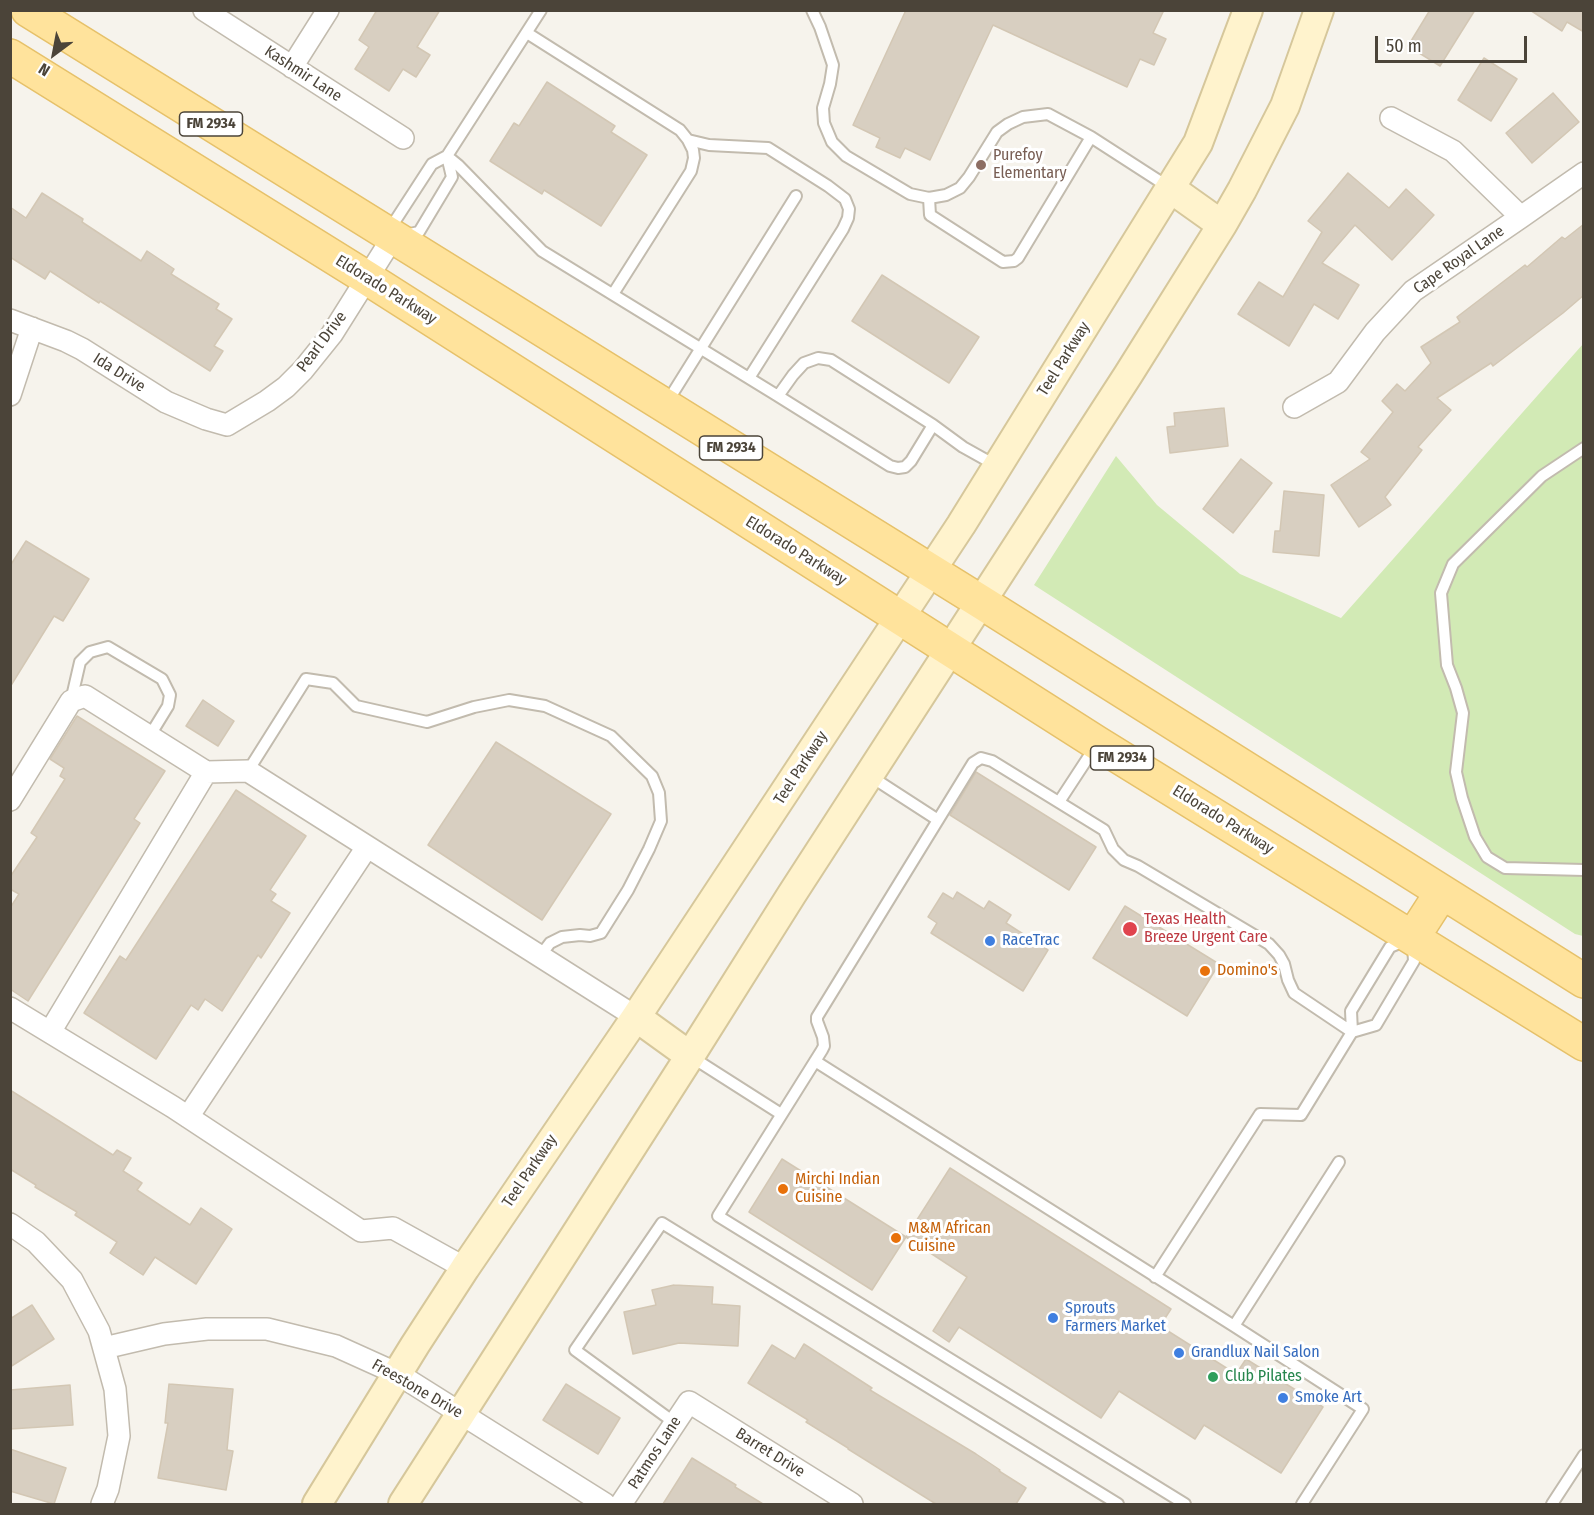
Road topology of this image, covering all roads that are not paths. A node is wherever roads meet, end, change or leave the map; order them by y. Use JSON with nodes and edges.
{"nodes":[{"id":1,"x":28,"y":10,"type":"edge"},
{"id":2,"x":204,"y":10,"type":"edge"},
{"id":3,"x":328,"y":10,"type":"edge"},
{"id":4,"x":541,"y":10,"type":"edge"},
{"id":5,"x":812,"y":10,"type":"edge"},
{"id":6,"x":1248,"y":10,"type":"edge"},
{"id":7,"x":1319,"y":10,"type":"edge"},
{"id":8,"x":527,"y":33,"type":"junction"},
{"id":9,"x":10,"y":56,"type":"edge"},
{"id":10,"x":292,"y":67,"type":"junction"},
{"id":11,"x":1391,"y":118,"type":"dead end"},
{"id":12,"x":1091,"y":137,"type":"junction"},
{"id":13,"x":403,"y":138,"type":"dead end"},
{"id":14,"x":688,"y":140,"type":"junction"},
{"id":15,"x":447,"y":156,"type":"junction"},
{"id":16,"x":1584,"y":173,"type":"edge"},
{"id":17,"x":1170,"y":188,"type":"junction"},
{"id":18,"x":796,"y":196,"type":"dead end"},
{"id":19,"x":929,"y":198,"type":"junction"},
{"id":20,"x":1521,"y":217,"type":"junction"},
{"id":21,"x":1222,"y":225,"type":"junction"},
{"id":22,"x":393,"y":237,"type":"junction"},
{"id":23,"x":368,"y":278,"type":"junction"},
{"id":24,"x":613,"y":294,"type":"junction"},
{"id":25,"x":10,"y":320,"type":"edge"},
{"id":26,"x":32,"y":328,"type":"junction"},
{"id":27,"x":701,"y":348,"type":"junction"},
{"id":28,"x":749,"y":378,"type":"junction"},
{"id":29,"x":10,"y":395,"type":"edge"},
{"id":30,"x":778,"y":396,"type":"junction"},
{"id":31,"x":665,"y":406,"type":"junction"},
{"id":32,"x":1294,"y":407,"type":"dead end"},
{"id":33,"x":227,"y":425,"type":"joint"},
{"id":34,"x":933,"y":425,"type":"junction"},
{"id":35,"x":1584,"y":448,"type":"edge"},
{"id":36,"x":998,"y":466,"type":"junction"},
{"id":37,"x":931,"y":571,"type":"junction"},
{"id":38,"x":981,"y":602,"type":"junction"},
{"id":39,"x":900,"y":617,"type":"junction"},
{"id":40,"x":951,"y":650,"type":"junction"},
{"id":41,"x":72,"y":701,"type":"junction"},
{"id":42,"x":149,"y":737,"type":"junction"},
{"id":43,"x":1098,"y":743,"type":"junction"},
{"id":44,"x":248,"y":771,"type":"junction"},
{"id":45,"x":206,"y":772,"type":"junction"},
{"id":46,"x":870,"y":776,"type":"junction"},
{"id":47,"x":10,"y":800,"type":"edge"},
{"id":48,"x":1059,"y":802,"type":"junction"},
{"id":49,"x":938,"y":820,"type":"junction"},
{"id":50,"x":367,"y":847,"type":"junction"},
{"id":51,"x":1584,"y":870,"type":"edge"},
{"id":52,"x":1442,"y":892,"type":"junction"},
{"id":53,"x":1413,"y":937,"type":"junction"},
{"id":54,"x":540,"y":956,"type":"junction"},
{"id":55,"x":1584,"y":981,"type":"edge"},
{"id":56,"x":10,"y":1008,"type":"edge"},
{"id":57,"x":636,"y":1017,"type":"junction"},
{"id":58,"x":50,"y":1032,"type":"junction"},
{"id":59,"x":1352,"y":1032,"type":"junction"},
{"id":60,"x":1584,"y":1044,"type":"edge"},
{"id":61,"x":690,"y":1056,"type":"junction"},
{"id":62,"x":815,"y":1061,"type":"junction"},
{"id":63,"x":781,"y":1114,"type":"junction"},
{"id":64,"x":188,"y":1118,"type":"junction"},
{"id":65,"x":1339,"y":1162,"type":"dead end"},
{"id":66,"x":10,"y":1224,"type":"edge"},
{"id":67,"x":465,"y":1268,"type":"junction"},
{"id":68,"x":1155,"y":1276,"type":"junction"},
{"id":69,"x":1234,"y":1326,"type":"junction"},
{"id":70,"x":104,"y":1348,"type":"junction"},
{"id":71,"x":398,"y":1374,"type":"junction"},
{"id":72,"x":689,"y":1402,"type":"joint"},
{"id":73,"x":462,"y":1414,"type":"junction"},
{"id":74,"x":675,"y":1423,"type":"junction"},
{"id":75,"x":1584,"y":1455,"type":"edge"},
{"id":76,"x":102,"y":1504,"type":"edge"},
{"id":77,"x":317,"y":1504,"type":"edge"},
{"id":78,"x":404,"y":1504,"type":"edge"},
{"id":79,"x":605,"y":1504,"type":"edge"},
{"id":80,"x":621,"y":1504,"type":"edge"},
{"id":81,"x":852,"y":1504,"type":"edge"},
{"id":82,"x":1118,"y":1504,"type":"edge"},
{"id":83,"x":1185,"y":1504,"type":"edge"},
{"id":84,"x":1302,"y":1504,"type":"edge"},
{"id":85,"x":1552,"y":1504,"type":"edge"}],
"edges":[{"from":1,"to":22,"type":"main road","number":"FM 2934"},
{"from":2,"to":10,"type":"street","name":"Kashmir Lane"},
{"from":3,"to":10,"type":"street"},
{"from":4,"to":8,"type":"lane"},
{"from":5,"to":19,"type":"lane"},
{"from":6,"to":17,"type":"main road","name":"Teel Parkway"},
{"from":7,"to":21,"type":"main road"},
{"from":8,"to":14,"type":"lane"},
{"from":8,"to":15,"type":"lane"},
{"from":9,"to":23,"type":"main road","name":"Eldorado Parkway","number":"FM 2934"},
{"from":10,"to":13,"type":"street","name":"Kashmir Lane"},
{"from":11,"to":20,"type":"street"},
{"from":12,"to":17,"type":"lane"},
{"from":12,"to":19,"type":"lane"},
{"from":12,"to":19,"type":"lane"},
{"from":14,"to":24,"type":"lane"},
{"from":14,"to":28,"type":"lane"},
{"from":15,"to":22,"type":"lane"},
{"from":15,"to":22,"type":"lane"},
{"from":15,"to":24,"type":"lane"},
{"from":16,"to":20,"type":"street","name":"Cape Royal Lane"},
{"from":17,"to":21,"type":"main road"},
{"from":17,"to":36,"type":"main road","name":"Teel Parkway"},
{"from":18,"to":27,"type":"lane"},
{"from":20,"to":32,"type":"street","name":"Cape Royal Lane"},
{"from":21,"to":38,"type":"main road"},
{"from":22,"to":23,"type":"street","name":"Pearl Drive"},
{"from":22,"to":31,"type":"main road","number":"FM 2934"},
{"from":23,"to":33,"type":"street","name":"Pearl Drive"},
{"from":23,"to":39,"type":"main road","name":"Eldorado Parkway","number":"FM 2934"},
{"from":24,"to":27,"type":"lane"},
{"from":25,"to":26,"type":"street","name":"Ida Drive"},
{"from":26,"to":29,"type":"street"},
{"from":26,"to":33,"type":"street","name":"Ida Drive"},
{"from":27,"to":28,"type":"lane"},
{"from":27,"to":31,"type":"lane"},
{"from":28,"to":30,"type":"lane"},
{"from":30,"to":34,"type":"lane"},
{"from":30,"to":34,"type":"lane"},
{"from":31,"to":37,"type":"main road","number":"FM 2934"},
{"from":34,"to":36,"type":"lane"},
{"from":35,"to":51,"type":"lane"},
{"from":36,"to":37,"type":"main road","name":"Teel Parkway"},
{"from":37,"to":38,"type":"main road","number":"FM 2934"},
{"from":37,"to":39,"type":"main road","name":"Teel Parkway"},
{"from":38,"to":40,"type":"main road"},
{"from":38,"to":52,"type":"main road","number":"FM 2934"},
{"from":39,"to":40,"type":"main road","name":"Eldorado Parkway","number":"FM 2934"},
{"from":39,"to":57,"type":"main road","name":"Teel Parkway"},
{"from":40,"to":43,"type":"main road","name":"Eldorado Parkway","number":"FM 2934"},
{"from":40,"to":46,"type":"main road"},
{"from":41,"to":42,"type":"street"},
{"from":41,"to":42,"type":"lane"},
{"from":41,"to":47,"type":"street"},
{"from":42,"to":45,"type":"street"},
{"from":43,"to":48,"type":"lane"},
{"from":43,"to":53,"type":"main road","name":"Eldorado Parkway","number":"FM 2934"},
{"from":44,"to":45,"type":"street"},
{"from":44,"to":50,"type":"street"},
{"from":44,"to":54,"type":"lane"},
{"from":45,"to":58,"type":"street"},
{"from":46,"to":49,"type":"lane"},
{"from":46,"to":61,"type":"main road"},
{"from":48,"to":49,"type":"lane"},
{"from":48,"to":59,"type":"lane"},
{"from":49,"to":62,"type":"lane"},
{"from":50,"to":54,"type":"street"},
{"from":50,"to":64,"type":"street"},
{"from":52,"to":53,"type":"main road"},
{"from":52,"to":55,"type":"main road","number":"FM 2934"},
{"from":53,"to":59,"type":"lane"},
{"from":53,"to":59,"type":"lane"},
{"from":53,"to":60,"type":"main road","name":"Eldorado Parkway","number":"FM 2934"},
{"from":54,"to":57,"type":"street"},
{"from":56,"to":58,"type":"street"},
{"from":57,"to":61,"type":"main road"},
{"from":57,"to":67,"type":"main road","name":"Teel Parkway"},
{"from":58,"to":64,"type":"street"},
{"from":59,"to":68,"type":"lane"},
{"from":61,"to":63,"type":"lane"},
{"from":61,"to":73,"type":"main road"},
{"from":62,"to":63,"type":"lane"},
{"from":62,"to":68,"type":"lane"},
{"from":63,"to":83,"type":"lane"},
{"from":64,"to":67,"type":"street"},
{"from":65,"to":69,"type":"lane"},
{"from":66,"to":70,"type":"street"},
{"from":67,"to":71,"type":"main road","name":"Teel Parkway"},
{"from":68,"to":69,"type":"lane"},
{"from":69,"to":84,"type":"lane"},
{"from":70,"to":71,"type":"street","name":"Freestone Drive"},
{"from":70,"to":76,"type":"street"},
{"from":71,"to":73,"type":"street","name":"Freestone Drive"},
{"from":71,"to":77,"type":"main road","name":"Teel Parkway"},
{"from":72,"to":74,"type":"street","name":"Patmos Lane"},
{"from":72,"to":81,"type":"street","name":"Barret Drive"},
{"from":73,"to":78,"type":"main road"},
{"from":73,"to":79,"type":"street","name":"Freestone Drive"},
{"from":74,"to":80,"type":"street","name":"Patmos Lane"},
{"from":74,"to":82,"type":"lane"},
{"from":75,"to":85,"type":"lane"}]}
